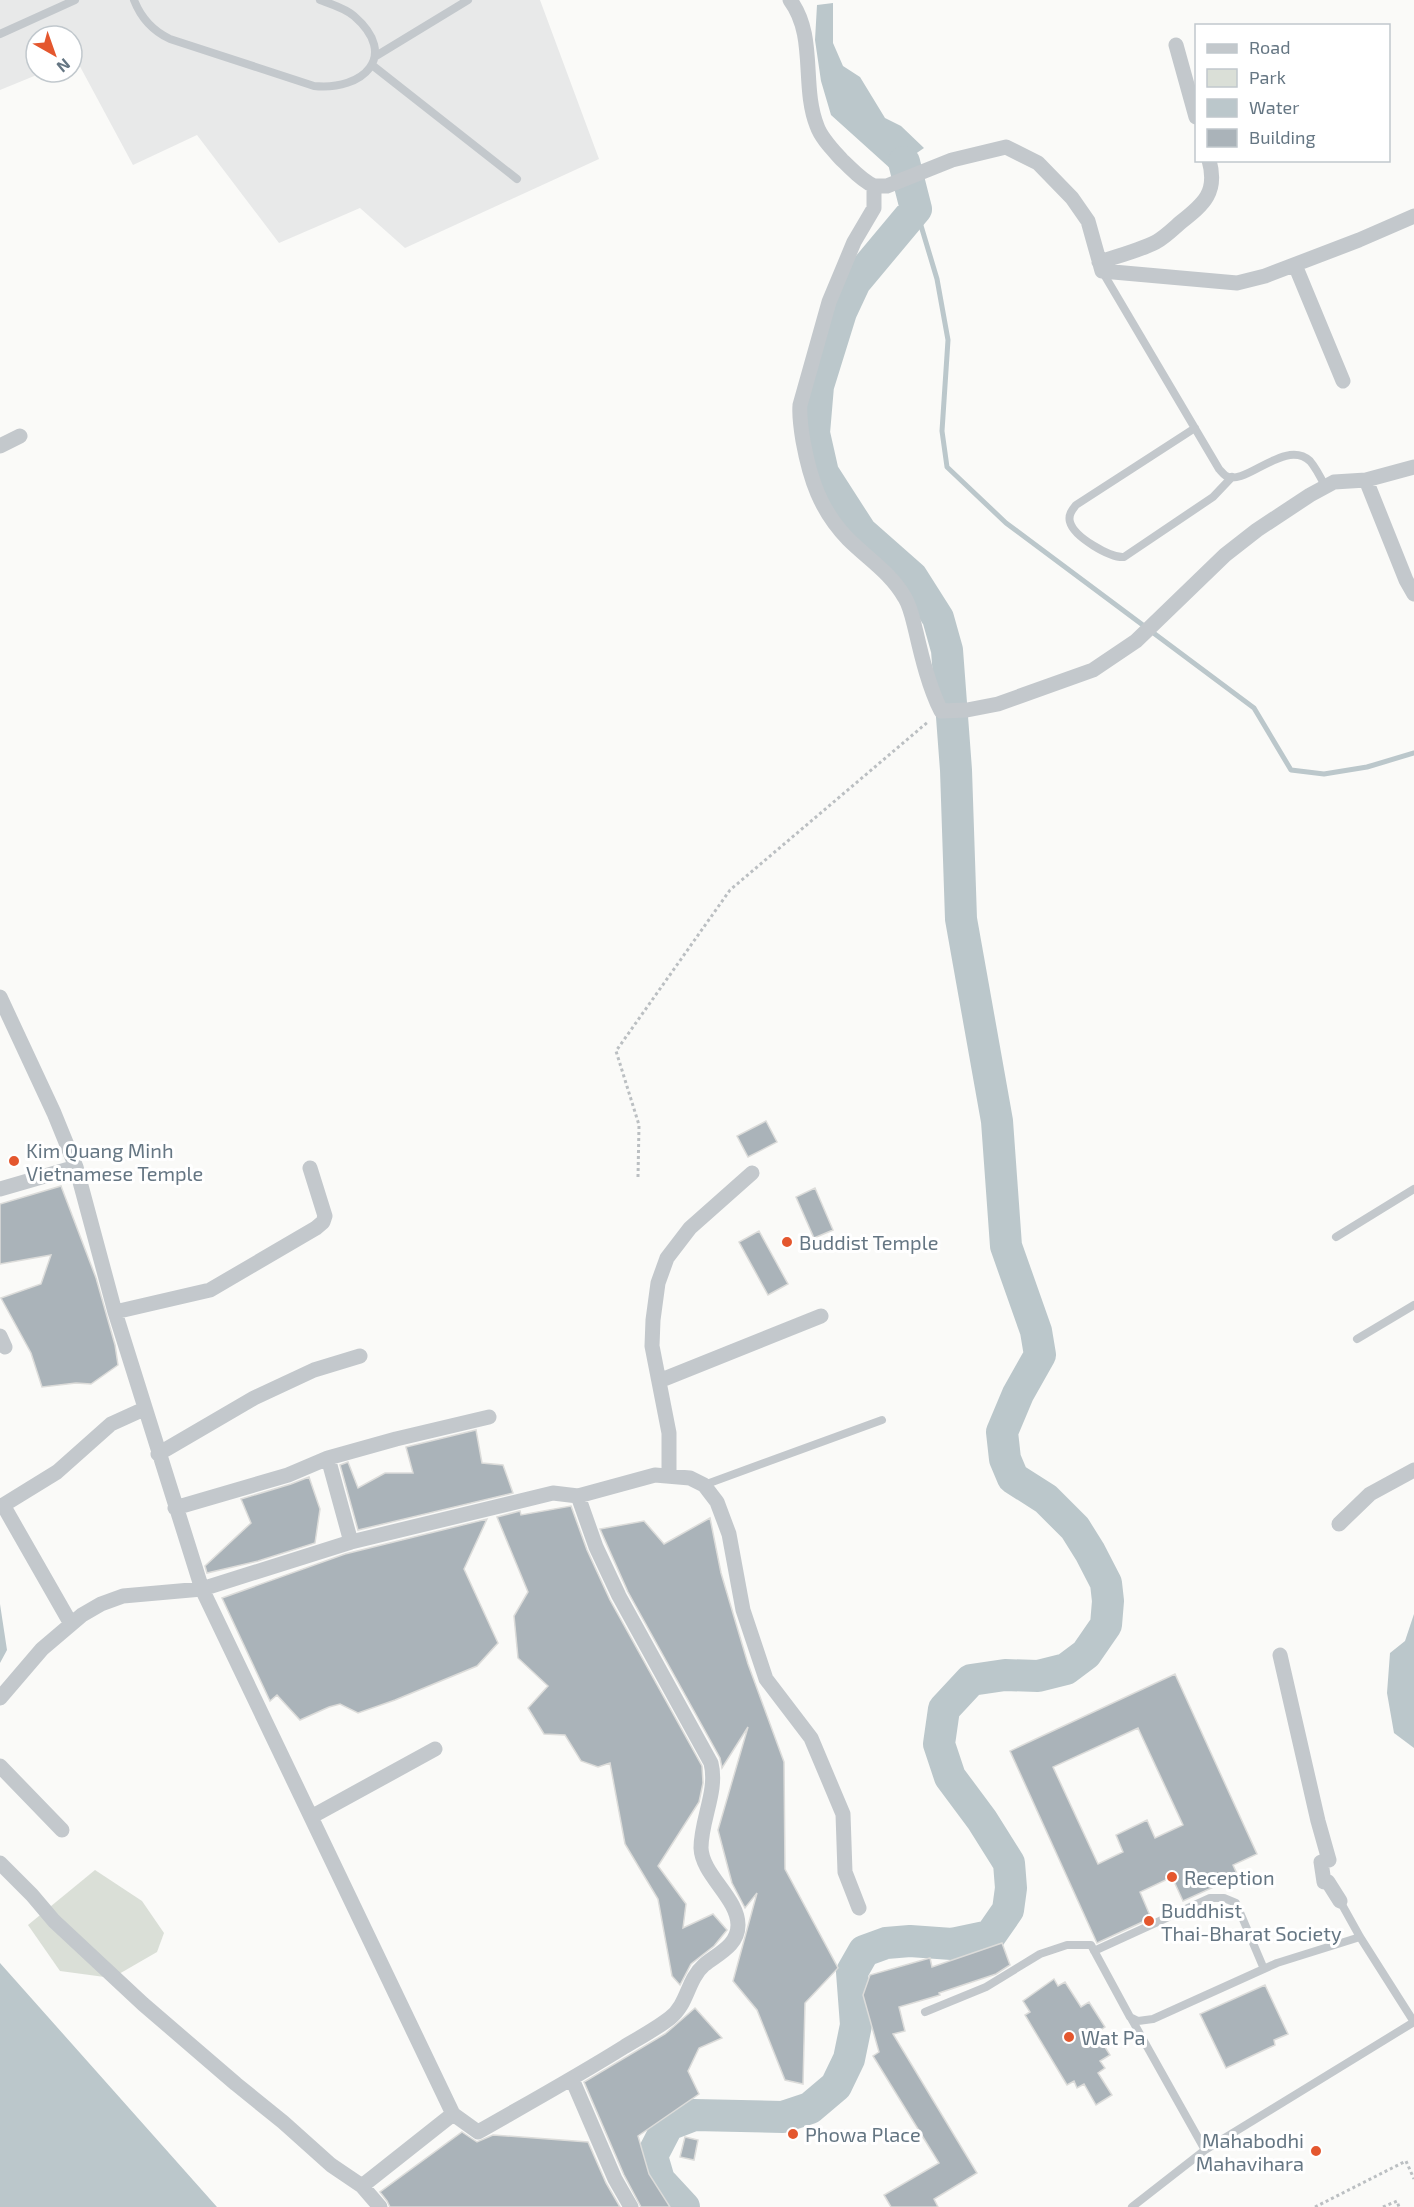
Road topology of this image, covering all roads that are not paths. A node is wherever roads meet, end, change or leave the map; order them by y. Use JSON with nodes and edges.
{"nodes":[{"id":1,"x":75,"y":0,"type":"edge"},
{"id":2,"x":134,"y":0,"type":"edge"},
{"id":3,"x":320,"y":0,"type":"edge"},
{"id":4,"x":468,"y":0,"type":"edge"},
{"id":5,"x":790,"y":0,"type":"edge"},
{"id":6,"x":0,"y":33,"type":"edge"},
{"id":7,"x":1176,"y":45,"type":"dead end"},
{"id":8,"x":376,"y":56,"type":"junction"},
{"id":9,"x":372,"y":65,"type":"junction"},
{"id":10,"x":1195,"y":110,"type":"edge"},
{"id":11,"x":1209,"y":162,"type":"edge"},
{"id":12,"x":517,"y":180,"type":"dead end"},
{"id":13,"x":874,"y":186,"type":"junction"},
{"id":14,"x":1414,"y":216,"type":"edge"},
{"id":15,"x":1295,"y":265,"type":"junction"},
{"id":16,"x":1100,"y":266,"type":"junction"},
{"id":17,"x":1343,"y":381,"type":"dead end"},
{"id":18,"x":1195,"y":428,"type":"junction"},
{"id":19,"x":20,"y":436,"type":"dead end"},
{"id":20,"x":0,"y":446,"type":"edge"},
{"id":21,"x":1414,"y":467,"type":"edge"},
{"id":22,"x":1232,"y":477,"type":"junction"},
{"id":23,"x":1366,"y":480,"type":"junction"},
{"id":24,"x":1325,"y":486,"type":"junction"},
{"id":25,"x":1414,"y":594,"type":"edge"},
{"id":26,"x":0,"y":997,"type":"edge"},
{"id":27,"x":76,"y":1167,"type":"junction"},
{"id":28,"x":310,"y":1168,"type":"dead end"},
{"id":29,"x":752,"y":1173,"type":"dead end"},
{"id":30,"x":0,"y":1189,"type":"edge"},
{"id":31,"x":1414,"y":1189,"type":"edge"},
{"id":32,"x":1336,"y":1237,"type":"dead end"},
{"id":33,"x":1414,"y":1305,"type":"edge"},
{"id":34,"x":115,"y":1312,"type":"junction"},
{"id":35,"x":821,"y":1316,"type":"dead end"},
{"id":36,"x":1358,"y":1340,"type":"dead end"},
{"id":37,"x":360,"y":1356,"type":"dead end"},
{"id":38,"x":659,"y":1381,"type":"junction"},
{"id":39,"x":144,"y":1409,"type":"junction"},
{"id":40,"x":489,"y":1417,"type":"dead end"},
{"id":41,"x":882,"y":1419,"type":"dead end"},
{"id":42,"x":158,"y":1454,"type":"junction"},
{"id":43,"x":328,"y":1458,"type":"junction"},
{"id":44,"x":1414,"y":1470,"type":"edge"},
{"id":45,"x":669,"y":1476,"type":"junction"},
{"id":46,"x":704,"y":1485,"type":"junction"},
{"id":47,"x":578,"y":1496,"type":"junction"},
{"id":48,"x":2,"y":1506,"type":"edge"},
{"id":49,"x":176,"y":1508,"type":"junction"},
{"id":50,"x":1339,"y":1524,"type":"dead end"},
{"id":51,"x":351,"y":1542,"type":"junction"},
{"id":52,"x":202,"y":1588,"type":"junction"},
{"id":53,"x":71,"y":1624,"type":"junction"},
{"id":54,"x":1280,"y":1655,"type":"dead end"},
{"id":55,"x":0,"y":1698,"type":"edge"},
{"id":56,"x":435,"y":1749,"type":"dead end"},
{"id":57,"x":0,"y":1766,"type":"edge"},
{"id":58,"x":311,"y":1817,"type":"junction"},
{"id":59,"x":63,"y":1830,"type":"dead end"},
{"id":60,"x":0,"y":1863,"type":"edge"},
{"id":61,"x":1340,"y":1901,"type":"joint"},
{"id":62,"x":860,"y":1908,"type":"dead end"},
{"id":63,"x":1360,"y":1937,"type":"junction"},
{"id":64,"x":1094,"y":1951,"type":"junction"},
{"id":65,"x":1264,"y":1969,"type":"junction"},
{"id":66,"x":925,"y":2012,"type":"dead end"},
{"id":67,"x":1130,"y":2017,"type":"junction"},
{"id":68,"x":1414,"y":2022,"type":"edge"},
{"id":69,"x":572,"y":2079,"type":"junction"},
{"id":70,"x":453,"y":2114,"type":"junction"},
{"id":71,"x":1205,"y":2150,"type":"junction"},
{"id":72,"x":362,"y":2186,"type":"junction"},
{"id":73,"x":380,"y":2207,"type":"edge"},
{"id":74,"x":632,"y":2207,"type":"edge"},
{"id":75,"x":1132,"y":2207,"type":"edge"}],
"edges":[{"from":1,"to":6,"type":"lane"},
{"from":2,"to":9,"type":"lane"},
{"from":3,"to":8,"type":"lane"},
{"from":4,"to":8,"type":"lane"},
{"from":5,"to":13,"type":"street"},
{"from":7,"to":10,"type":"street"},
{"from":8,"to":9,"type":"lane"},
{"from":9,"to":12,"type":"lane"},
{"from":11,"to":16,"type":"street"},
{"from":13,"to":16,"type":"street"},
{"from":13,"to":24,"type":"street"},
{"from":14,"to":15,"type":"street"},
{"from":15,"to":16,"type":"street"},
{"from":15,"to":17,"type":"street"},
{"from":16,"to":18,"type":"lane"},
{"from":18,"to":22,"type":"lane"},
{"from":18,"to":22,"type":"lane"},
{"from":19,"to":20,"type":"street"},
{"from":21,"to":23,"type":"street"},
{"from":22,"to":24,"type":"lane"},
{"from":23,"to":24,"type":"street"},
{"from":23,"to":25,"type":"street"},
{"from":26,"to":27,"type":"street"},
{"from":27,"to":30,"type":"street"},
{"from":27,"to":34,"type":"street"},
{"from":28,"to":34,"type":"street"},
{"from":29,"to":38,"type":"street"},
{"from":31,"to":32,"type":"lane"},
{"from":33,"to":36,"type":"lane"},
{"from":34,"to":39,"type":"street"},
{"from":35,"to":38,"type":"street"},
{"from":37,"to":42,"type":"street"},
{"from":38,"to":45,"type":"street"},
{"from":39,"to":42,"type":"street"},
{"from":39,"to":48,"type":"street"},
{"from":40,"to":43,"type":"street"},
{"from":41,"to":46,"type":"lane"},
{"from":42,"to":49,"type":"street"},
{"from":43,"to":49,"type":"street"},
{"from":43,"to":51,"type":"street"},
{"from":44,"to":50,"type":"street"},
{"from":45,"to":46,"type":"street"},
{"from":45,"to":47,"type":"street"},
{"from":46,"to":62,"type":"street"},
{"from":47,"to":51,"type":"street"},
{"from":47,"to":69,"type":"street"},
{"from":48,"to":53,"type":"street"},
{"from":49,"to":52,"type":"street"},
{"from":51,"to":52,"type":"street"},
{"from":52,"to":53,"type":"street"},
{"from":52,"to":58,"type":"street"},
{"from":53,"to":55,"type":"street"},
{"from":54,"to":61,"type":"street"},
{"from":56,"to":58,"type":"street"},
{"from":57,"to":59,"type":"street"},
{"from":58,"to":70,"type":"street"},
{"from":60,"to":72,"type":"street"},
{"from":61,"to":63,"type":"lane"},
{"from":63,"to":65,"type":"lane"},
{"from":63,"to":68,"type":"lane"},
{"from":64,"to":65,"type":"lane"},
{"from":64,"to":66,"type":"lane"},
{"from":64,"to":67,"type":"lane"},
{"from":65,"to":67,"type":"lane"},
{"from":67,"to":71,"type":"lane"},
{"from":68,"to":71,"type":"lane"},
{"from":69,"to":70,"type":"street"},
{"from":69,"to":74,"type":"street"},
{"from":70,"to":72,"type":"street"},
{"from":71,"to":75,"type":"lane"},
{"from":72,"to":73,"type":"street"}]}
